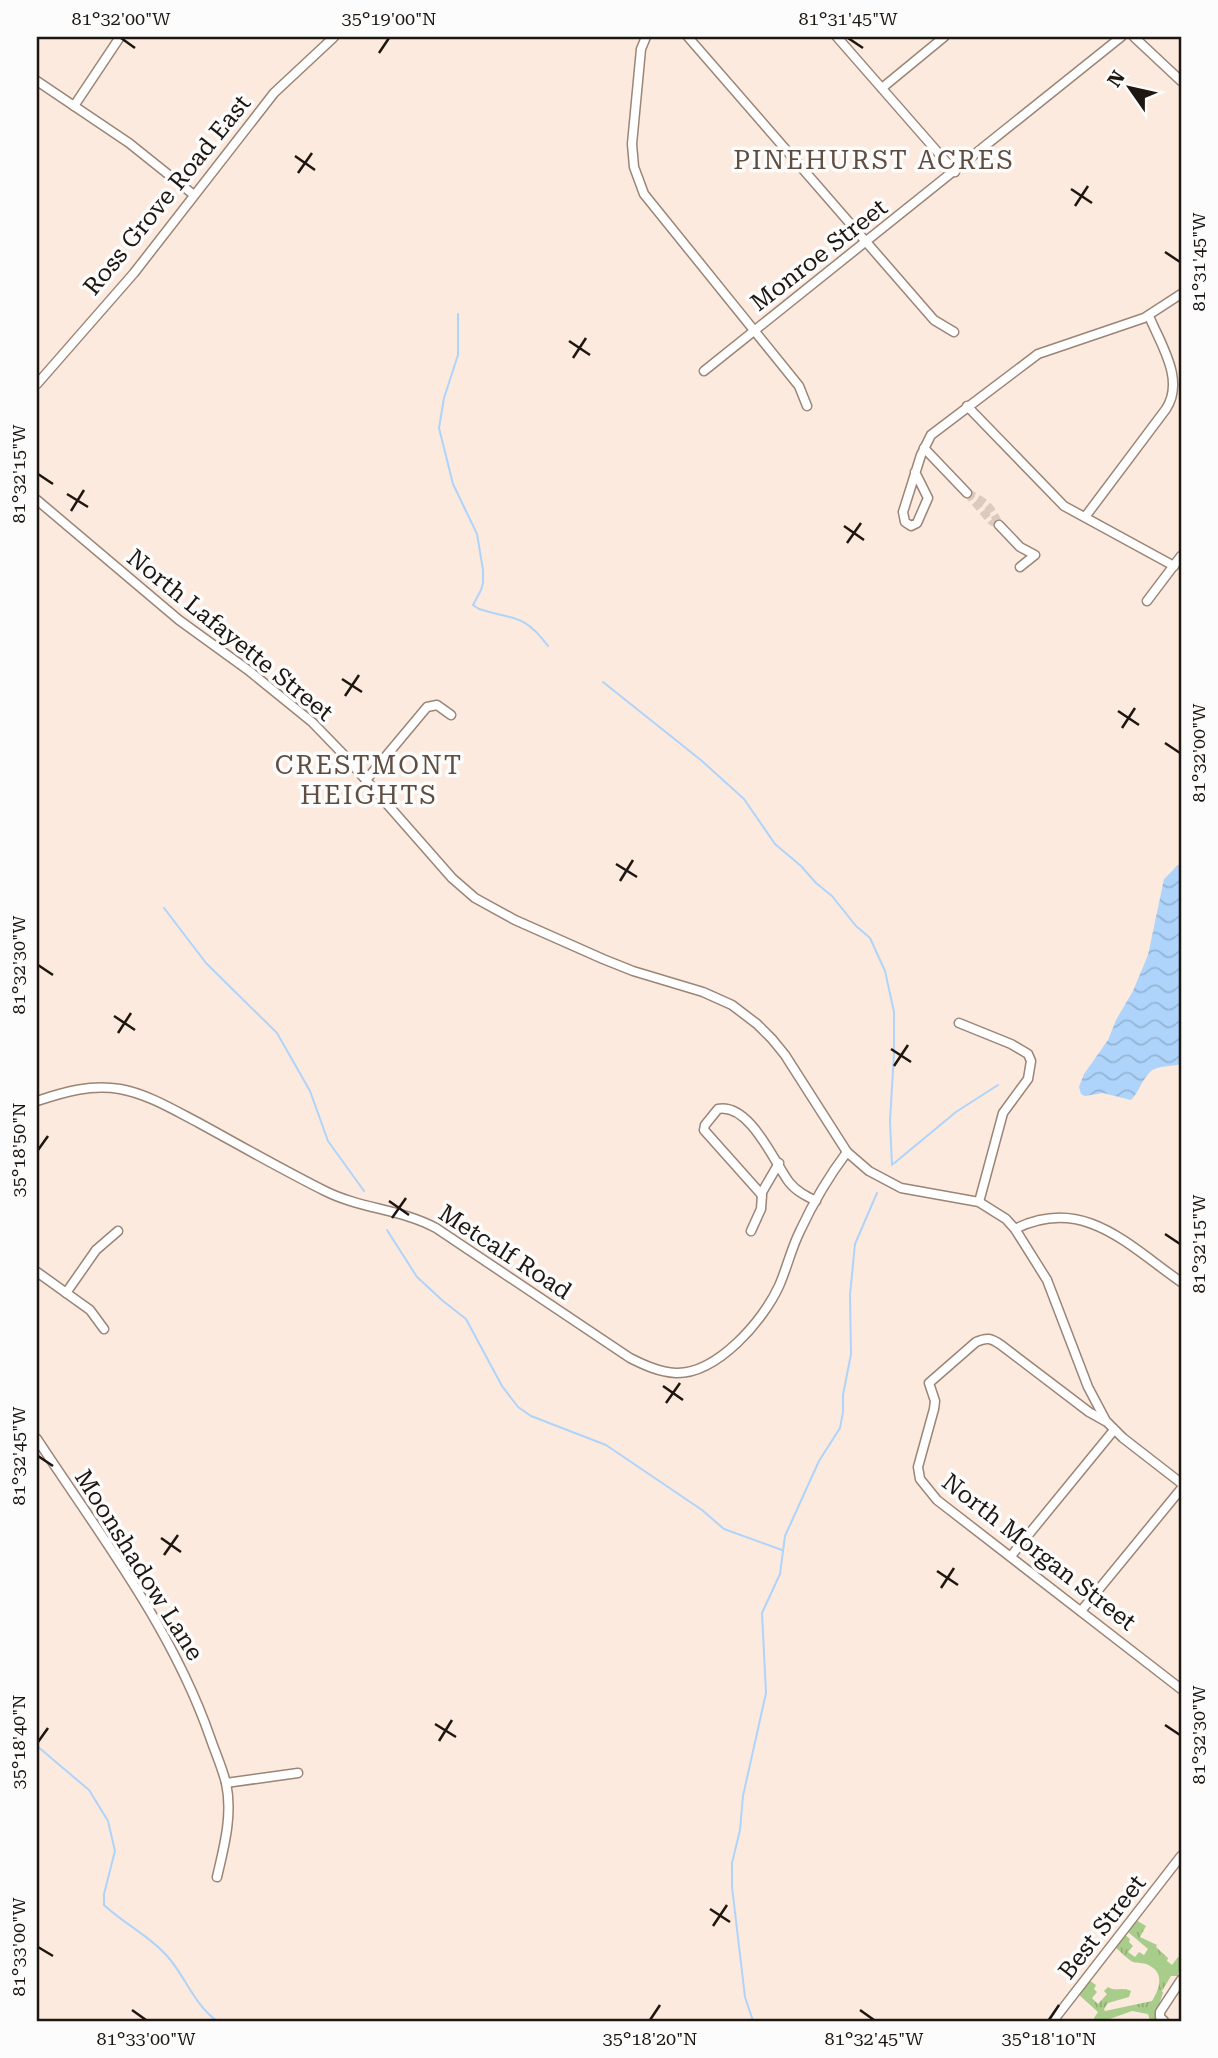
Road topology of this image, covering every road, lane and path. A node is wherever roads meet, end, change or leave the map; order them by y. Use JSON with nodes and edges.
{"nodes":[{"id":1,"x":120,"y":37,"type":"edge"},
{"id":2,"x":334,"y":37,"type":"edge"},
{"id":3,"x":646,"y":37,"type":"edge"},
{"id":4,"x":688,"y":37,"type":"edge"},
{"id":5,"x":837,"y":37,"type":"edge"},
{"id":6,"x":944,"y":37,"type":"edge"},
{"id":7,"x":1121,"y":37,"type":"edge"},
{"id":8,"x":1134,"y":37,"type":"edge"},
{"id":9,"x":1181,"y":80,"type":"edge"},
{"id":10,"x":37,"y":81,"type":"edge"},
{"id":11,"x":882,"y":88,"type":"junction"},
{"id":12,"x":74,"y":106,"type":"junction"},
{"id":13,"x":955,"y":172,"type":"junction"},
{"id":14,"x":194,"y":195,"type":"junction"},
{"id":15,"x":868,"y":241,"type":"junction"},
{"id":16,"x":1181,"y":294,"type":"edge"},
{"id":17,"x":1149,"y":316,"type":"junction"},
{"id":18,"x":755,"y":330,"type":"junction"},
{"id":19,"x":954,"y":332,"type":"dead end"},
{"id":20,"x":704,"y":371,"type":"dead end"},
{"id":21,"x":37,"y":384,"type":"edge"},
{"id":22,"x":807,"y":406,"type":"dead end"},
{"id":23,"x":967,"y":406,"type":"junction"},
{"id":24,"x":924,"y":448,"type":"junction"},
{"id":25,"x":914,"y":476,"type":"junction"},
{"id":26,"x":967,"y":493,"type":"tunnel mouth"},
{"id":27,"x":37,"y":500,"type":"edge"},
{"id":28,"x":1085,"y":517,"type":"junction"},
{"id":29,"x":999,"y":525,"type":"dead end"},
{"id":30,"x":1020,"y":547,"type":"dead end"},
{"id":31,"x":1181,"y":555,"type":"edge"},
{"id":32,"x":1174,"y":566,"type":"junction"},
{"id":33,"x":1147,"y":601,"type":"dead end"},
{"id":34,"x":451,"y":715,"type":"dead end"},
{"id":35,"x":366,"y":780,"type":"junction"},
{"id":36,"x":959,"y":1023,"type":"dead end"},
{"id":37,"x":37,"y":1101,"type":"edge"},
{"id":38,"x":848,"y":1152,"type":"junction"},
{"id":39,"x":779,"y":1163,"type":"junction"},
{"id":40,"x":761,"y":1194,"type":"junction"},
{"id":41,"x":816,"y":1201,"type":"junction"},
{"id":42,"x":979,"y":1202,"type":"junction"},
{"id":43,"x":1015,"y":1229,"type":"junction"},
{"id":44,"x":118,"y":1231,"type":"dead end"},
{"id":45,"x":751,"y":1231,"type":"dead end"},
{"id":46,"x":37,"y":1272,"type":"edge"},
{"id":47,"x":1181,"y":1282,"type":"edge"},
{"id":48,"x":66,"y":1293,"type":"junction"},
{"id":49,"x":104,"y":1329,"type":"dead end"},
{"id":50,"x":1106,"y":1421,"type":"junction"},
{"id":51,"x":1114,"y":1430,"type":"junction"},
{"id":52,"x":37,"y":1439,"type":"edge"},
{"id":53,"x":1181,"y":1483,"type":"edge"},
{"id":54,"x":1181,"y":1489,"type":"edge"},
{"id":55,"x":1011,"y":1556,"type":"junction"},
{"id":56,"x":1081,"y":1611,"type":"junction"},
{"id":57,"x":1181,"y":1689,"type":"edge"},
{"id":58,"x":298,"y":1773,"type":"dead end"},
{"id":59,"x":226,"y":1783,"type":"junction"},
{"id":60,"x":1181,"y":1856,"type":"edge"},
{"id":61,"x":218,"y":1877,"type":"dead end"},
{"id":62,"x":1181,"y":1980,"type":"edge"},
{"id":63,"x":1162,"y":2019,"type":"edge"},
{"id":64,"x":1053,"y":2021,"type":"edge"}],
"edges":[{"from":1,"to":12,"type":"street"},
{"from":2,"to":14,"type":"street","name":"Ross Grove Road East"},
{"from":3,"to":18,"type":"street"},
{"from":4,"to":15,"type":"street"},
{"from":5,"to":11,"type":"street"},
{"from":6,"to":11,"type":"street"},
{"from":7,"to":13,"type":"street","name":"Monroe Street"},
{"from":8,"to":9,"type":"street"},
{"from":10,"to":12,"type":"street"},
{"from":11,"to":13,"type":"street"},
{"from":12,"to":14,"type":"street"},
{"from":13,"to":15,"type":"street","name":"Monroe Street"},
{"from":14,"to":21,"type":"street","name":"Ross Grove Road East"},
{"from":15,"to":18,"type":"street","name":"Monroe Street"},
{"from":15,"to":19,"type":"street"},
{"from":16,"to":17,"type":"street"},
{"from":17,"to":23,"type":"street"},
{"from":17,"to":28,"type":"street"},
{"from":18,"to":20,"type":"street","name":"Monroe Street"},
{"from":18,"to":22,"type":"street"},
{"from":23,"to":24,"type":"street"},
{"from":23,"to":28,"type":"street"},
{"from":24,"to":25,"type":"street"},
{"from":24,"to":26,"type":"street"},
{"from":25,"to":25,"type":"street"},
{"from":27,"to":35,"type":"street","name":"North Lafayette Street"},
{"from":28,"to":32,"type":"street"},
{"from":29,"to":30,"type":"street"},
{"from":31,"to":32,"type":"street"},
{"from":32,"to":33,"type":"street"},
{"from":34,"to":35,"type":"street"},
{"from":35,"to":38,"type":"street","name":"North Lafayette Street"},
{"from":36,"to":42,"type":"street"},
{"from":37,"to":41,"type":"street","name":"Metcalf Road"},
{"from":38,"to":41,"type":"street","name":"Metcalf Road"},
{"from":38,"to":42,"type":"street","name":"North Lafayette Street"},
{"from":39,"to":40,"type":"street"},
{"from":39,"to":40,"type":"street"},
{"from":39,"to":41,"type":"street"},
{"from":40,"to":45,"type":"street"},
{"from":42,"to":43,"type":"street","name":"North Lafayette Street"},
{"from":43,"to":47,"type":"street"},
{"from":43,"to":50,"type":"street","name":"North Lafayette Street"},
{"from":44,"to":48,"type":"street"},
{"from":46,"to":48,"type":"street"},
{"from":48,"to":49,"type":"street"},
{"from":50,"to":51,"type":"street","name":"North Lafayette Street"},
{"from":50,"to":55,"type":"street","name":"North Morgan Street"},
{"from":51,"to":53,"type":"street","name":"North Lafayette Street"},
{"from":51,"to":55,"type":"street"},
{"from":52,"to":59,"type":"street","name":"Moonshadow Lane"},
{"from":54,"to":56,"type":"street"},
{"from":55,"to":56,"type":"street","name":"North Morgan Street"},
{"from":56,"to":57,"type":"street","name":"North Morgan Street"},
{"from":58,"to":59,"type":"street"},
{"from":59,"to":61,"type":"street","name":"Moonshadow Lane"},
{"from":60,"to":64,"type":"street","name":"Best Street"},
{"from":62,"to":63,"type":"street"}]}
